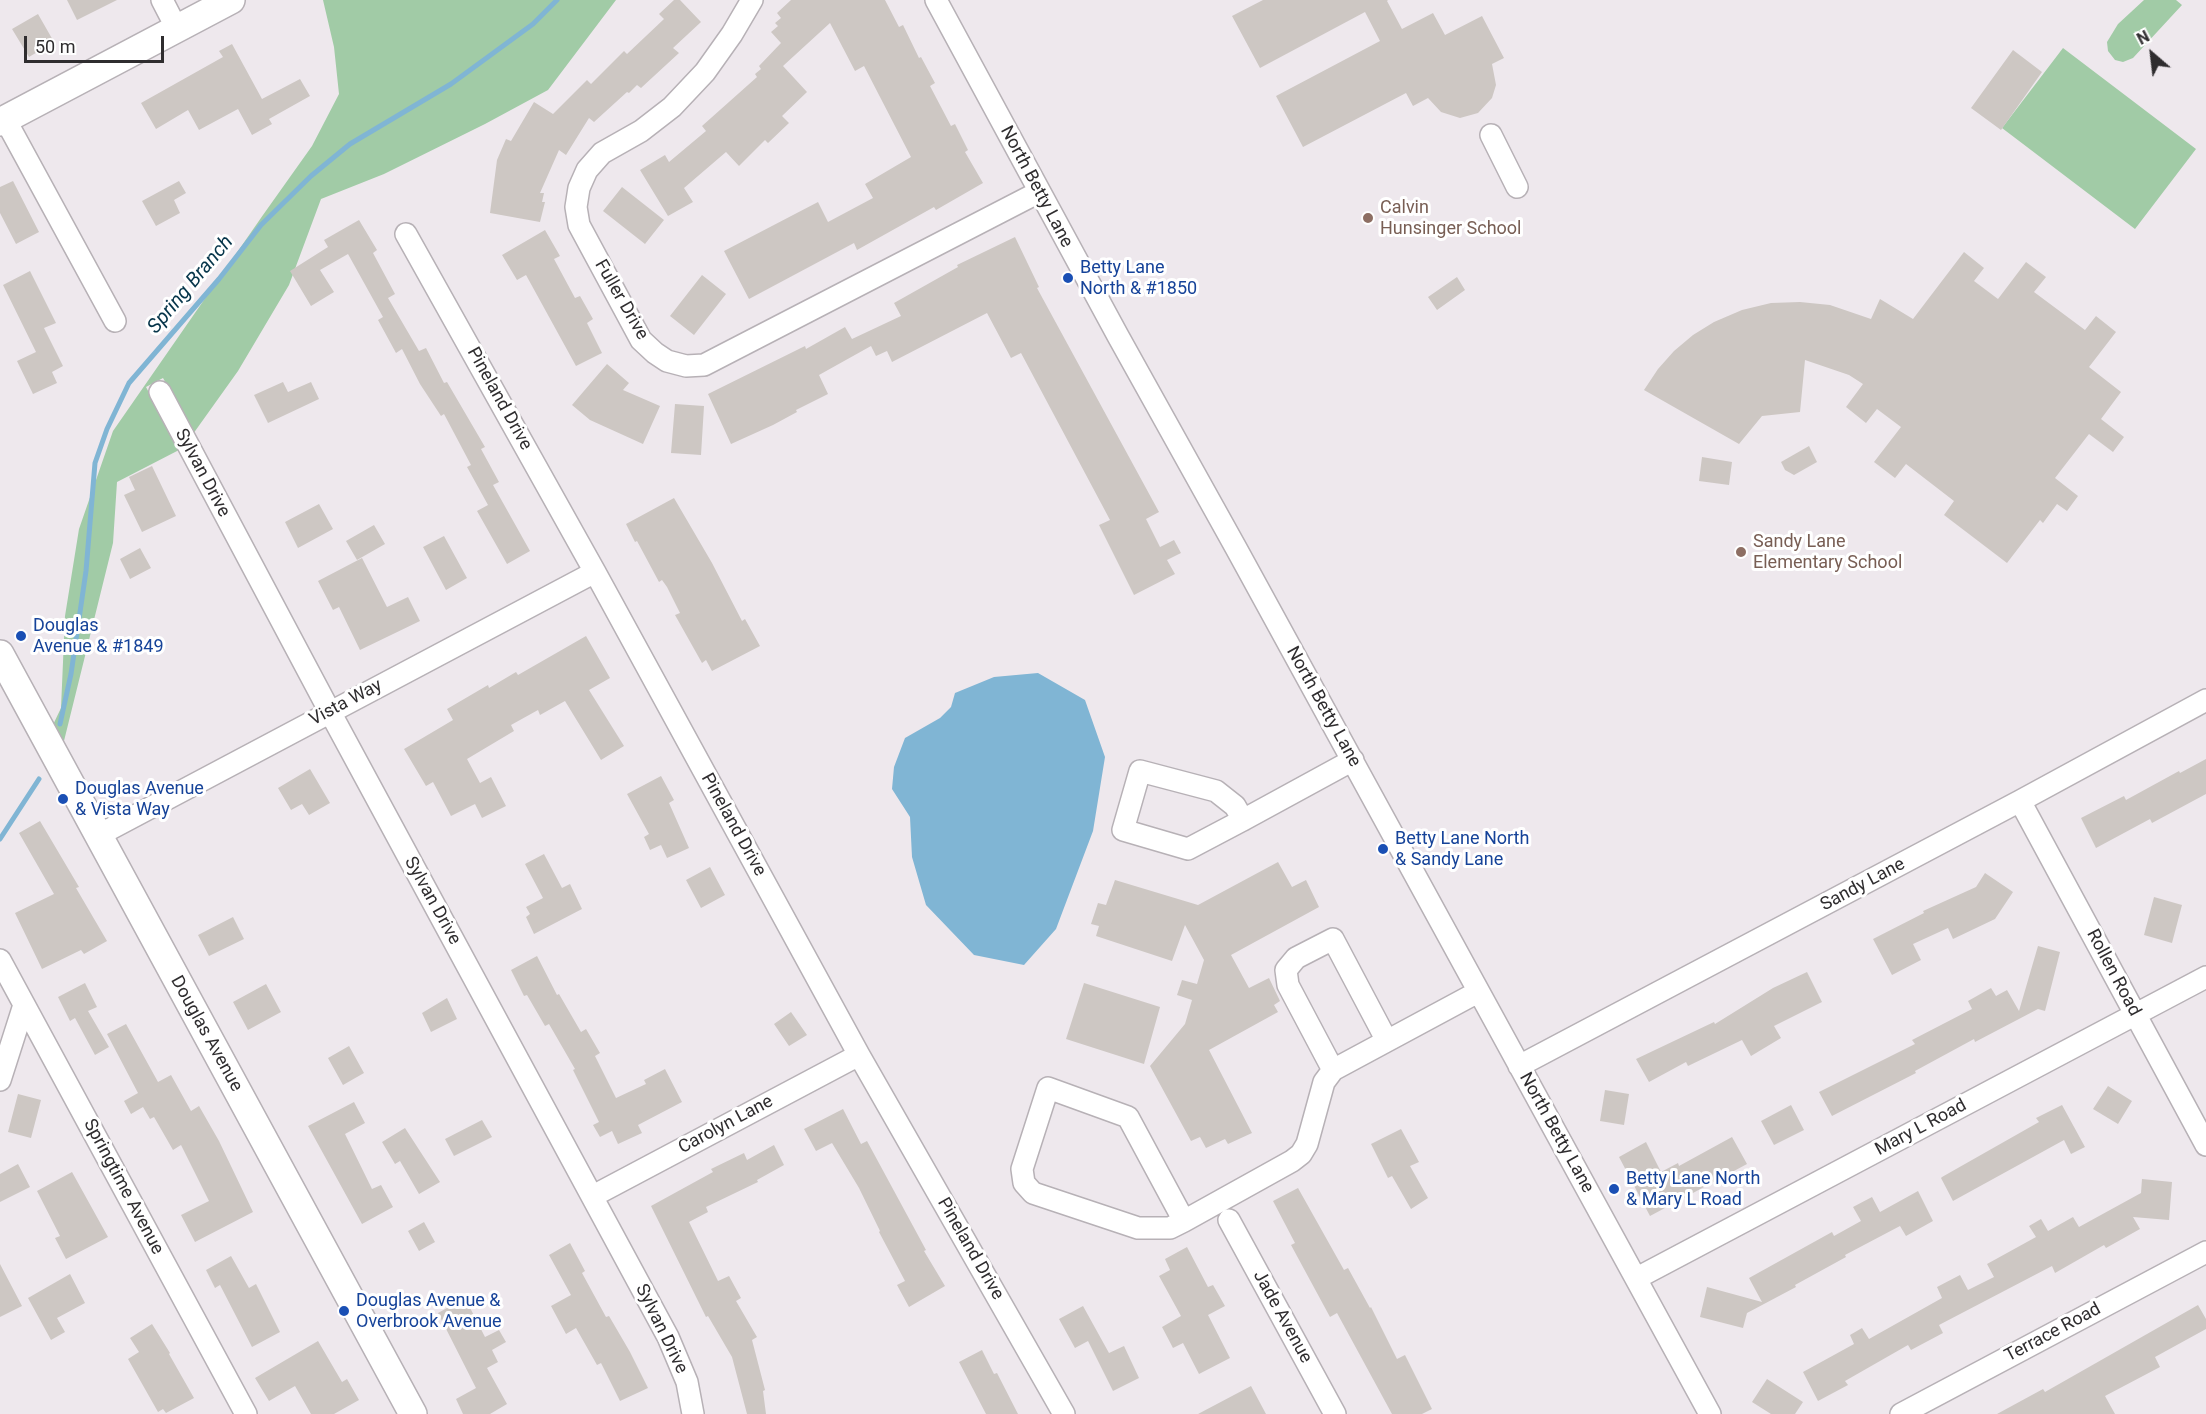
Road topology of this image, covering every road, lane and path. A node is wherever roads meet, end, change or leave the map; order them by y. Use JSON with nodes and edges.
{"nodes":[{"id":1,"x":162,"y":0,"type":"edge"},
{"id":2,"x":231,"y":0,"type":"edge"},
{"id":3,"x":752,"y":0,"type":"edge"},
{"id":4,"x":936,"y":0,"type":"edge"},
{"id":5,"x":177,"y":28,"type":"junction"},
{"id":6,"x":2,"y":120,"type":"edge"},
{"id":7,"x":1491,"y":135,"type":"dead end"},
{"id":8,"x":1517,"y":187,"type":"dead end"},
{"id":9,"x":1039,"y":192,"type":"junction"},
{"id":10,"x":406,"y":234,"type":"dead end"},
{"id":11,"x":116,"y":321,"type":"dead end"},
{"id":12,"x":160,"y":392,"type":"dead end"},
{"id":13,"x":595,"y":572,"type":"junction"},
{"id":14,"x":0,"y":654,"type":"edge"},
{"id":15,"x":2206,"y":700,"type":"edge"},
{"id":16,"x":330,"y":712,"type":"junction"},
{"id":17,"x":1353,"y":760,"type":"junction"},
{"id":18,"x":2020,"y":801,"type":"junction"},
{"id":19,"x":1243,"y":820,"type":"junction"},
{"id":20,"x":98,"y":836,"type":"junction"},
{"id":21,"x":0,"y":960,"type":"edge"},
{"id":22,"x":2206,"y":976,"type":"edge"},
{"id":23,"x":1478,"y":992,"type":"junction"},
{"id":24,"x":24,"y":1005,"type":"junction"},
{"id":25,"x":2135,"y":1014,"type":"junction"},
{"id":26,"x":1387,"y":1041,"type":"junction"},
{"id":27,"x":858,"y":1055,"type":"junction"},
{"id":28,"x":1519,"y":1066,"type":"junction"},
{"id":29,"x":1333,"y":1070,"type":"junction"},
{"id":30,"x":0,"y":1080,"type":"edge"},
{"id":31,"x":2206,"y":1145,"type":"edge"},
{"id":32,"x":593,"y":1196,"type":"junction"},
{"id":33,"x":1229,"y":1220,"type":"dead end"},
{"id":34,"x":1184,"y":1221,"type":"junction"},
{"id":35,"x":2206,"y":1252,"type":"edge"},
{"id":36,"x":1637,"y":1278,"type":"junction"},
{"id":37,"x":246,"y":1414,"type":"edge"},
{"id":38,"x":413,"y":1414,"type":"edge"},
{"id":39,"x":693,"y":1414,"type":"edge"},
{"id":40,"x":1064,"y":1414,"type":"edge"},
{"id":41,"x":1335,"y":1414,"type":"edge"},
{"id":42,"x":1710,"y":1414,"type":"edge"},
{"id":43,"x":1901,"y":1414,"type":"edge"}],
"edges":[{"from":1,"to":5,"type":"street"},
{"from":2,"to":5,"type":"main road"},
{"from":3,"to":9,"type":"street","name":"Fuller Drive"},
{"from":4,"to":9,"type":"street","name":"North Betty Lane"},
{"from":5,"to":6,"type":"main road"},
{"from":6,"to":11,"type":"street"},
{"from":7,"to":8,"type":"street"},
{"from":9,"to":17,"type":"street","name":"North Betty Lane"},
{"from":10,"to":13,"type":"street","name":"Pineland Drive"},
{"from":12,"to":16,"type":"street","name":"Sylvan Drive"},
{"from":13,"to":16,"type":"street","name":"Vista Way"},
{"from":13,"to":27,"type":"street","name":"Pineland Drive"},
{"from":14,"to":20,"type":"main road","name":"Douglas Avenue"},
{"from":15,"to":18,"type":"street","name":"Sandy Lane"},
{"from":16,"to":20,"type":"street","name":"Vista Way"},
{"from":16,"to":32,"type":"street","name":"Sylvan Drive"},
{"from":17,"to":19,"type":"street"},
{"from":17,"to":23,"type":"street","name":"North Betty Lane"},
{"from":18,"to":25,"type":"street","name":"Rollen Road"},
{"from":18,"to":28,"type":"street","name":"Sandy Lane"},
{"from":19,"to":19,"type":"street"},
{"from":20,"to":38,"type":"main road","name":"Douglas Avenue"},
{"from":21,"to":24,"type":"street","name":"Springtime Avenue"},
{"from":22,"to":25,"type":"street","name":"Mary L Road"},
{"from":23,"to":26,"type":"street"},
{"from":23,"to":28,"type":"street","name":"North Betty Lane"},
{"from":24,"to":30,"type":"street"},
{"from":24,"to":37,"type":"street","name":"Springtime Avenue"},
{"from":25,"to":31,"type":"street","name":"Rollen Road"},
{"from":25,"to":36,"type":"street","name":"Mary L Road"},
{"from":26,"to":29,"type":"street"},
{"from":26,"to":29,"type":"street"},
{"from":27,"to":32,"type":"street","name":"Carolyn Lane"},
{"from":27,"to":40,"type":"street","name":"Pineland Drive"},
{"from":28,"to":36,"type":"street","name":"North Betty Lane"},
{"from":29,"to":34,"type":"street"},
{"from":32,"to":39,"type":"street","name":"Sylvan Drive"},
{"from":33,"to":41,"type":"street","name":"Jade Avenue"},
{"from":34,"to":34,"type":"street"},
{"from":35,"to":43,"type":"street","name":"Terrace Road"},
{"from":36,"to":42,"type":"street","name":"North Betty Lane"}]}
